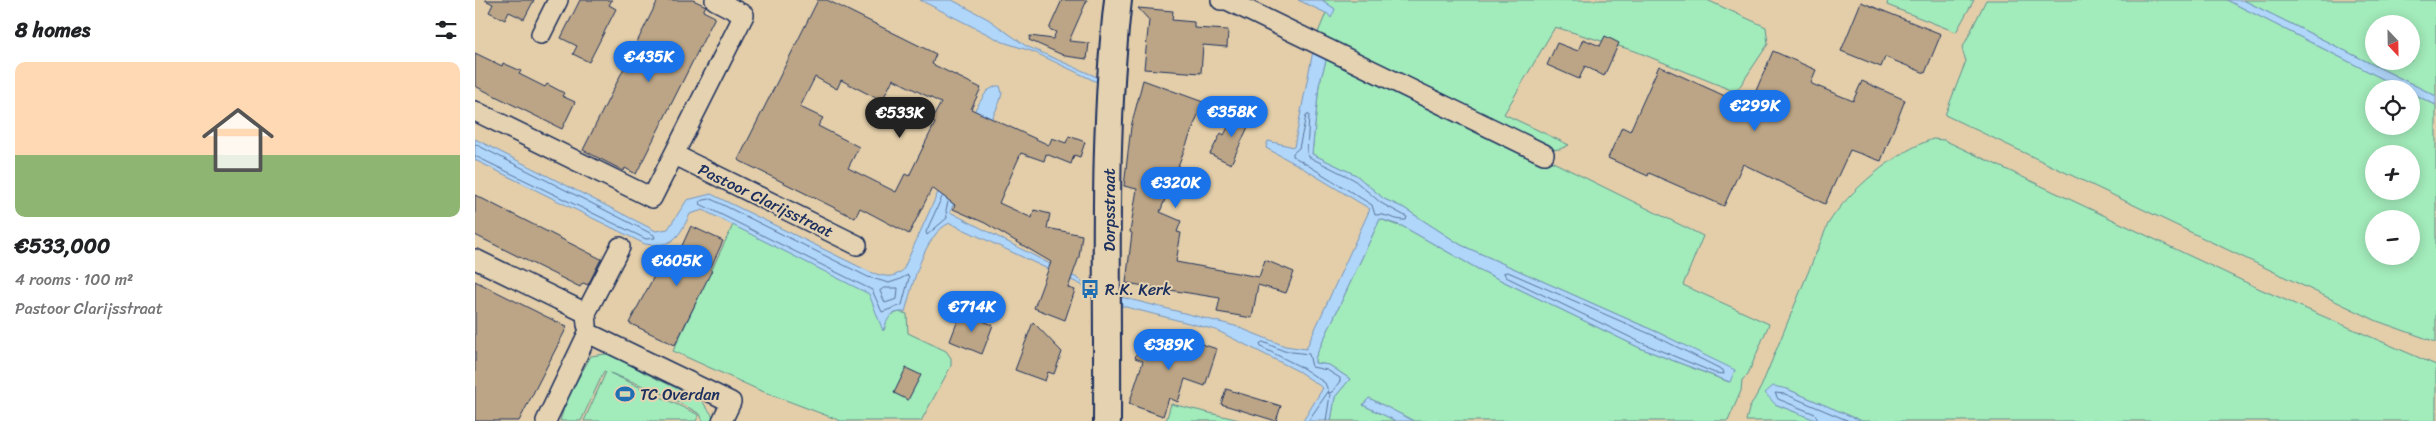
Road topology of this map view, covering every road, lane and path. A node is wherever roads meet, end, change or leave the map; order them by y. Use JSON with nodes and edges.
{"nodes":[{"id":1,"x":558,"y":0,"type":"edge"},
{"id":2,"x":715,"y":0,"type":"edge"},
{"id":3,"x":1118,"y":0,"type":"edge"},
{"id":4,"x":1221,"y":0,"type":"edge"},
{"id":5,"x":541,"y":34,"type":"dead end"},
{"id":6,"x":475,"y":111,"type":"edge"},
{"id":7,"x":1544,"y":154,"type":"dead end"},
{"id":8,"x":675,"y":155,"type":"junction"},
{"id":9,"x":857,"y":245,"type":"dead end"},
{"id":10,"x":620,"y":247,"type":"dead end"},
{"id":11,"x":475,"y":259,"type":"edge"},
{"id":12,"x":586,"y":313,"type":"junction"},
{"id":13,"x":588,"y":333,"type":"junction"},
{"id":14,"x":546,"y":421,"type":"edge"},
{"id":15,"x":722,"y":421,"type":"edge"},
{"id":16,"x":1107,"y":421,"type":"edge"}],
"edges":[{"from":1,"to":5,"type":"street"},
{"from":2,"to":8,"type":"street"},
{"from":3,"to":16,"type":"street","name":"Dorpsstraat"},
{"from":4,"to":7,"type":"street"},
{"from":6,"to":8,"type":"street"},
{"from":8,"to":9,"type":"street","name":"Pastoor Clarijsstraat"},
{"from":10,"to":12,"type":"street"},
{"from":11,"to":12,"type":"street"},
{"from":12,"to":13,"type":"street"},
{"from":13,"to":14,"type":"street"},
{"from":13,"to":15,"type":"street"}]}
